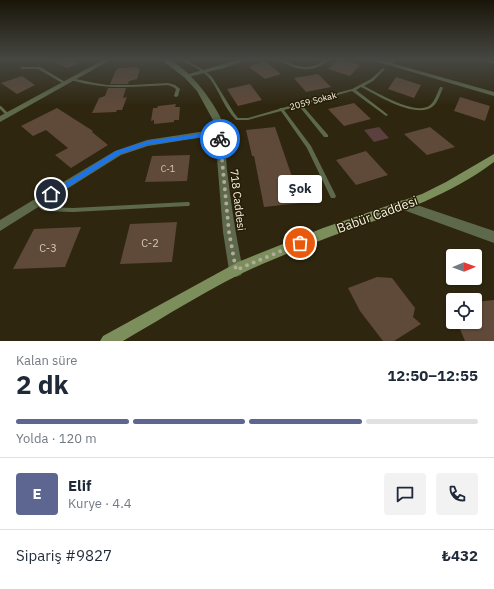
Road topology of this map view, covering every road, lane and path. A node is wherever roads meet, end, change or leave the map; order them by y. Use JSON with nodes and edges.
{"nodes":[{"id":1,"x":50,"y":75,"type":"edge"},
{"id":2,"x":79,"y":75,"type":"edge"},
{"id":3,"x":191,"y":75,"type":"edge"},
{"id":4,"x":207,"y":75,"type":"edge"},
{"id":5,"x":377,"y":75,"type":"edge"},
{"id":6,"x":427,"y":75,"type":"edge"},
{"id":7,"x":186,"y":76,"type":"joint"},
{"id":8,"x":72,"y":79,"type":"junction"},
{"id":9,"x":65,"y":84,"type":"junction"},
{"id":10,"x":362,"y":86,"type":"junction"},
{"id":11,"x":441,"y":88,"type":"dead end"},
{"id":12,"x":353,"y":90,"type":"junction"},
{"id":13,"x":494,"y":94,"type":"edge"},
{"id":14,"x":176,"y":96,"type":"dead end"},
{"id":15,"x":299,"y":104,"type":"junction"},
{"id":16,"x":0,"y":107,"type":"edge"},
{"id":17,"x":281,"y":110,"type":"junction"},
{"id":18,"x":8,"y":115,"type":"junction"},
{"id":19,"x":386,"y":115,"type":"dead end"},
{"id":20,"x":0,"y":120,"type":"edge"},
{"id":21,"x":219,"y":132,"type":"junction"},
{"id":22,"x":326,"y":136,"type":"dead end"},
{"id":23,"x":494,"y":157,"type":"edge"},
{"id":24,"x":333,"y":196,"type":"dead end"},
{"id":25,"x":38,"y":202,"type":"junction"},
{"id":26,"x":187,"y":204,"type":"dead end"},
{"id":27,"x":402,"y":205,"type":"junction"},
{"id":28,"x":0,"y":226,"type":"edge"},
{"id":29,"x":494,"y":237,"type":"edge"},
{"id":30,"x":236,"y":270,"type":"junction"},
{"id":31,"x":108,"y":341,"type":"edge"}],
"edges":[{"from":1,"to":9,"type":"lane"},
{"from":2,"to":8,"type":"street"},
{"from":3,"to":7,"type":"street"},
{"from":4,"to":17,"type":"lane","name":"2059 Sokak"},
{"from":5,"to":10,"type":"lane","name":"2059 Sokak"},
{"from":6,"to":13,"type":"street"},
{"from":7,"to":21,"type":"street","name":"718 Caddesi"},
{"from":8,"to":9,"type":"street"},
{"from":8,"to":14,"type":"lane"},
{"from":9,"to":18,"type":"street"},
{"from":10,"to":11,"type":"lane"},
{"from":10,"to":12,"type":"lane","name":"2059 Sokak"},
{"from":12,"to":15,"type":"lane","name":"2059 Sokak"},
{"from":12,"to":19,"type":"lane"},
{"from":15,"to":17,"type":"lane","name":"2059 Sokak"},
{"from":15,"to":22,"type":"lane"},
{"from":16,"to":18,"type":"lane"},
{"from":17,"to":24,"type":"lane"},
{"from":18,"to":20,"type":"street"},
{"from":21,"to":25,"type":"street"},
{"from":21,"to":30,"type":"street","name":"718 Caddesi"},
{"from":23,"to":27,"type":"main road","name":"Babür Caddesi"},
{"from":25,"to":26,"type":"lane"},
{"from":25,"to":28,"type":"street"},
{"from":27,"to":29,"type":"street"},
{"from":27,"to":30,"type":"main road","name":"Babür Caddesi"},
{"from":30,"to":31,"type":"main road","name":"Babür Caddesi"}]}
